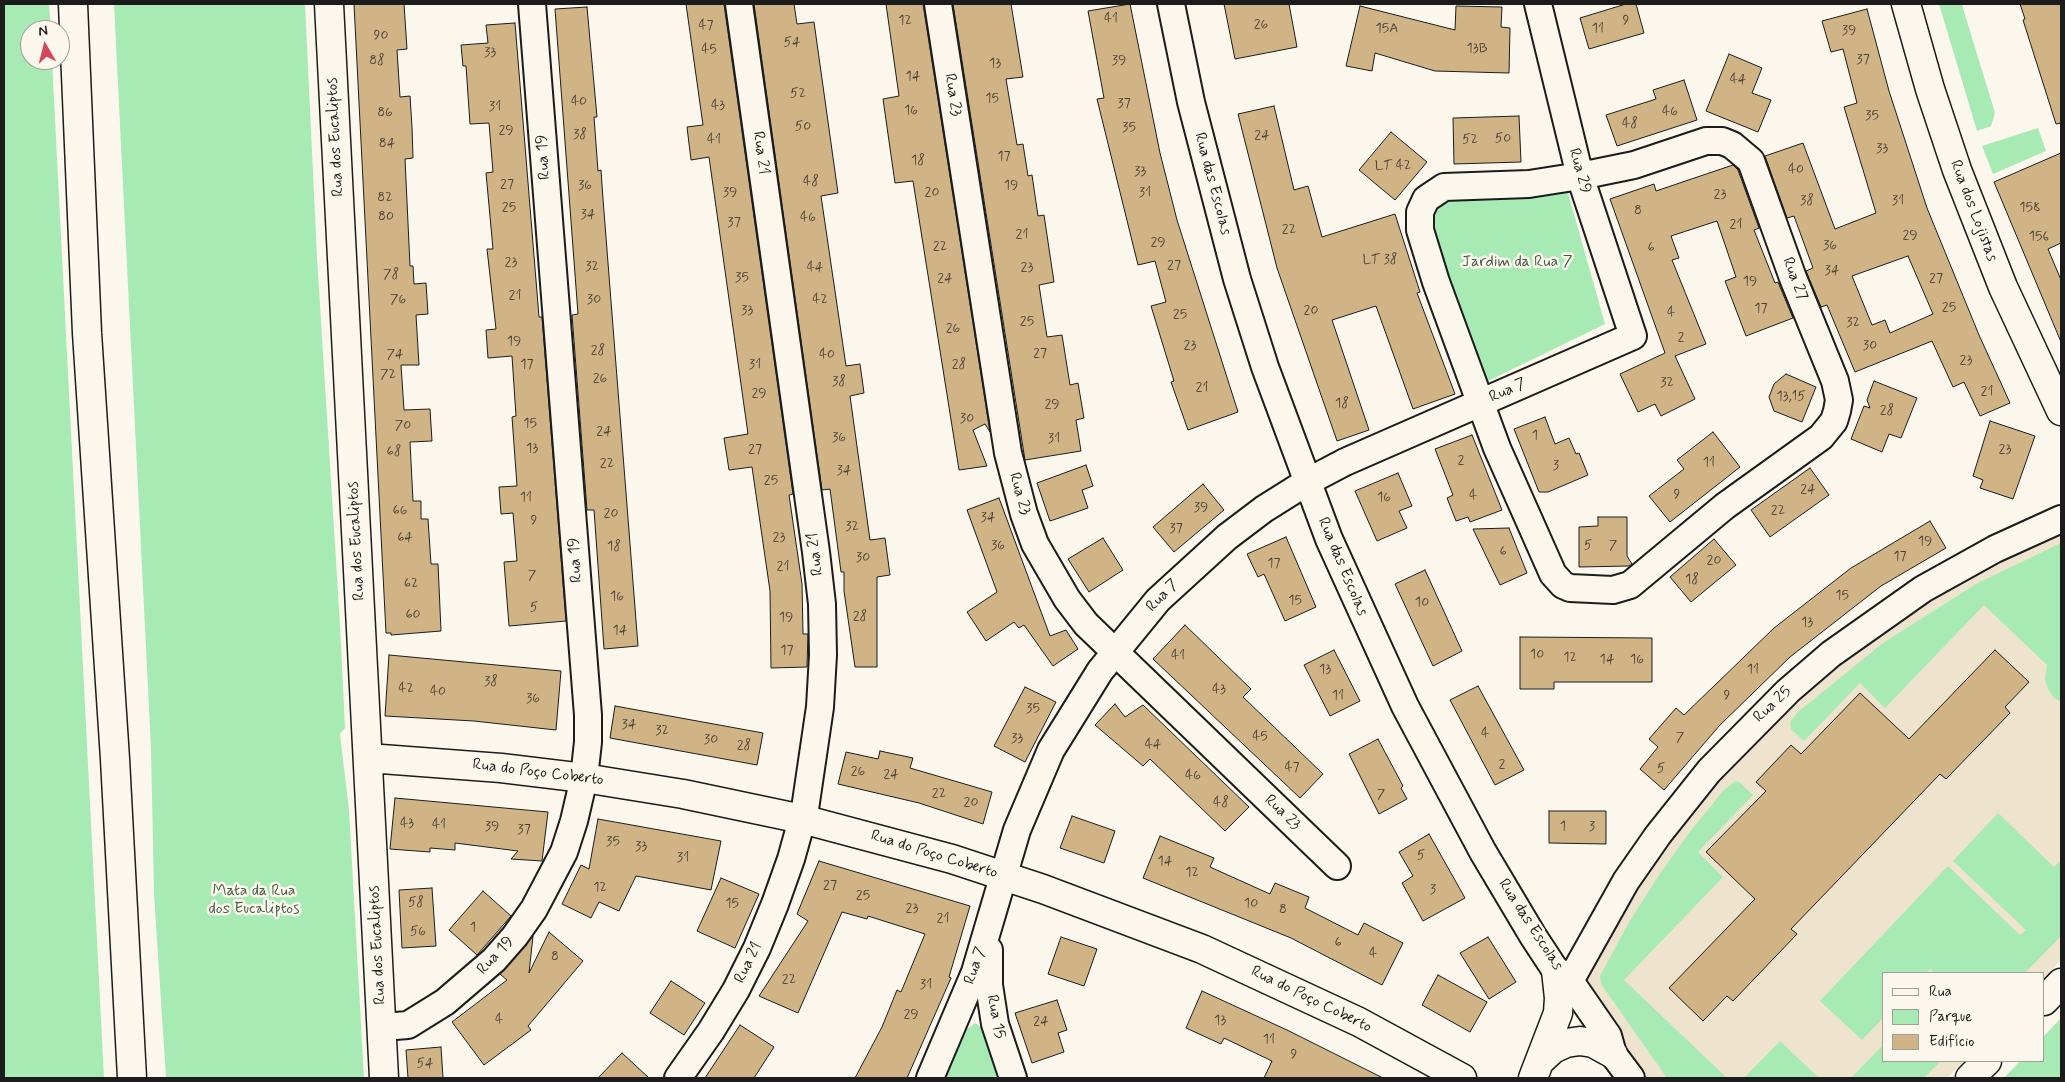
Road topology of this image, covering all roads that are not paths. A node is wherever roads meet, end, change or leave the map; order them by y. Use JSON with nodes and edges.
{"nodes":[{"id":1,"x":73,"y":4,"type":"edge"},
{"id":2,"x":330,"y":4,"type":"edge"},
{"id":3,"x":532,"y":4,"type":"edge"},
{"id":4,"x":739,"y":4,"type":"edge"},
{"id":5,"x":938,"y":4,"type":"edge"},
{"id":6,"x":1171,"y":4,"type":"edge"},
{"id":7,"x":1538,"y":4,"type":"edge"},
{"id":8,"x":1906,"y":4,"type":"edge"},
{"id":9,"x":1580,"y":176,"type":"junction"},
{"id":10,"x":1633,"y":336,"type":"joint"},
{"id":11,"x":1479,"y":403,"type":"junction"},
{"id":12,"x":2061,"y":410,"type":"edge"},
{"id":13,"x":1307,"y":482,"type":"junction"},
{"id":14,"x":2061,"y":519,"type":"edge"},
{"id":15,"x":1115,"y":652,"type":"junction"},
{"id":16,"x":368,"y":758,"type":"junction"},
{"id":17,"x":584,"y":778,"type":"junction"},
{"id":18,"x":802,"y":819,"type":"junction"},
{"id":19,"x":1337,"y":866,"type":"dead end"},
{"id":20,"x":1002,"y":875,"type":"junction"},
{"id":21,"x":991,"y":923,"type":"junction"},
{"id":22,"x":1563,"y":976,"type":"junction"},
{"id":23,"x":2061,"y":983,"type":"edge"},
{"id":24,"x":2045,"y":1000,"type":"edge"},
{"id":25,"x":382,"y":1027,"type":"junction"},
{"id":26,"x":1613,"y":1054,"type":"junction"},
{"id":27,"x":1986,"y":1062,"type":"edge"},
{"id":28,"x":1537,"y":1069,"type":"edge"},
{"id":29,"x":132,"y":1078,"type":"edge"},
{"id":30,"x":384,"y":1078,"type":"edge"},
{"id":31,"x":678,"y":1078,"type":"edge"},
{"id":32,"x":930,"y":1078,"type":"edge"},
{"id":33,"x":1013,"y":1078,"type":"edge"},
{"id":34,"x":1462,"y":1078,"type":"edge"},
{"id":35,"x":1631,"y":1078,"type":"edge"},
{"id":36,"x":1970,"y":1078,"type":"edge"}],
"edges":[{"from":1,"to":29,"type":"main road"},
{"from":2,"to":16,"type":"main road","name":"Rua dos Eucaliptos"},
{"from":3,"to":17,"type":"street","name":"Rua 19"},
{"from":4,"to":18,"type":"street","name":"Rua 21"},
{"from":5,"to":15,"type":"street","name":"Rua 23"},
{"from":6,"to":13,"type":"street","name":"Rua das Escolas"},
{"from":7,"to":9,"type":"street","name":"Rua 29"},
{"from":8,"to":12,"type":"main road","name":"Rua dos Lojistas"},
{"from":9,"to":10,"type":"street","name":"Rua 29"},
{"from":9,"to":11,"type":"street","name":"Rua 27"},
{"from":9,"to":11,"type":"street","name":"Rua 27"},
{"from":10,"to":11,"type":"street","name":"Rua 7"},
{"from":11,"to":13,"type":"street","name":"Rua 7"},
{"from":13,"to":15,"type":"street","name":"Rua 7"},
{"from":13,"to":22,"type":"street","name":"Rua das Escolas"},
{"from":14,"to":22,"type":"street","name":"Rua 25"},
{"from":15,"to":19,"type":"street","name":"Rua 23"},
{"from":15,"to":20,"type":"street","name":"Rua 7"},
{"from":16,"to":17,"type":"main road","name":"Rua do Poço Coberto"},
{"from":16,"to":25,"type":"main road","name":"Rua dos Eucaliptos"},
{"from":17,"to":18,"type":"main road","name":"Rua do Poço Coberto"},
{"from":17,"to":25,"type":"street","name":"Rua 19"},
{"from":18,"to":20,"type":"main road","name":"Rua do Poço Coberto"},
{"from":18,"to":31,"type":"street","name":"Rua 21"},
{"from":20,"to":21,"type":"street","name":"Rua 7"},
{"from":20,"to":34,"type":"main road","name":"Rua do Poço Coberto"},
{"from":21,"to":32,"type":"street","name":"Rua 7"},
{"from":21,"to":33,"type":"street","name":"Rua 15"},
{"from":22,"to":26,"type":"street","name":"Rua das Escolas"},
{"from":22,"to":28,"type":"main road"},
{"from":23,"to":24,"type":"main road"},
{"from":25,"to":30,"type":"main road","name":"Rua dos Eucaliptos"},
{"from":26,"to":28,"type":"main road"},
{"from":26,"to":35,"type":"street","name":"Rua das Escolas"},
{"from":27,"to":36,"type":"main road"}]}
